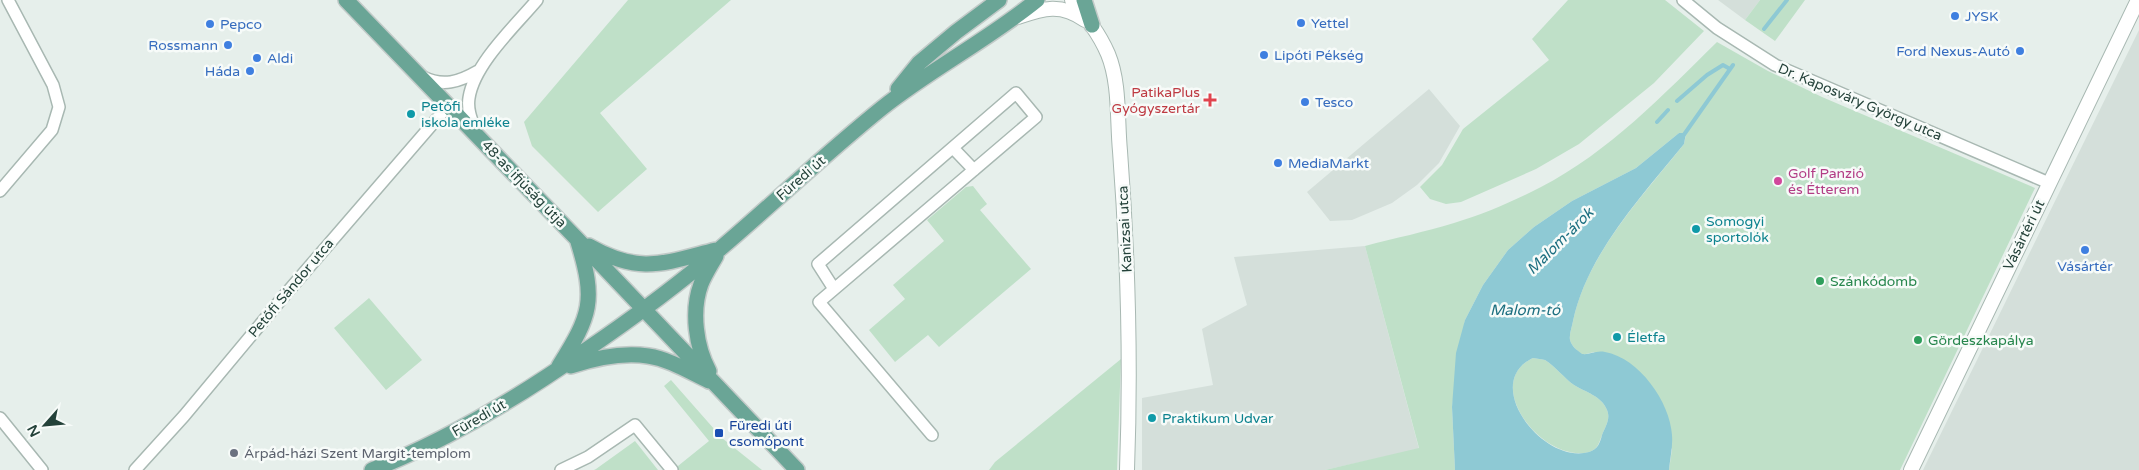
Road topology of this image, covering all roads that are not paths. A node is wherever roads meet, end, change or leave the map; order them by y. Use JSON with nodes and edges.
{"nodes":[{"id":1,"x":8,"y":0,"type":"edge"},
{"id":2,"x":346,"y":0,"type":"edge"},
{"id":3,"x":537,"y":0,"type":"edge"},
{"id":4,"x":999,"y":0,"type":"edge"},
{"id":5,"x":1037,"y":0,"type":"edge"},
{"id":6,"x":1072,"y":0,"type":"edge"},
{"id":7,"x":1084,"y":0,"type":"edge"},
{"id":8,"x":1683,"y":0,"type":"edge"},
{"id":9,"x":2138,"y":0,"type":"edge"},
{"id":10,"x":1013,"y":19,"type":"junction"},
{"id":11,"x":1092,"y":25,"type":"junction"},
{"id":12,"x":478,"y":71,"type":"junction"},
{"id":13,"x":416,"y":74,"type":"junction"},
{"id":14,"x":448,"y":106,"type":"junction"},
{"id":15,"x":882,"y":108,"type":"junction"},
{"id":16,"x":477,"y":135,"type":"junction"},
{"id":17,"x":954,"y":148,"type":"junction"},
{"id":18,"x":974,"y":170,"type":"junction"},
{"id":19,"x":2050,"y":183,"type":"junction"},
{"id":20,"x":0,"y":192,"type":"edge"},
{"id":21,"x":577,"y":239,"type":"junction"},
{"id":22,"x":720,"y":249,"type":"junction"},
{"id":23,"x":834,"y":289,"type":"junction"},
{"id":24,"x":644,"y":310,"type":"junction"},
{"id":25,"x":555,"y":371,"type":"junction"},
{"id":26,"x":716,"y":384,"type":"junction"},
{"id":27,"x":0,"y":418,"type":"edge"},
{"id":28,"x":932,"y":435,"type":"dead end"},
{"id":29,"x":42,"y":470,"type":"edge"},
{"id":30,"x":136,"y":470,"type":"edge"},
{"id":31,"x":372,"y":470,"type":"edge"},
{"id":32,"x":561,"y":470,"type":"edge"},
{"id":33,"x":672,"y":470,"type":"edge"},
{"id":34,"x":797,"y":470,"type":"edge"},
{"id":35,"x":1127,"y":470,"type":"edge"},
{"id":36,"x":1911,"y":470,"type":"edge"}],
"edges":[{"from":1,"to":20,"type":"street"},
{"from":2,"to":13,"type":"main road","name":"48-as ifjúság útja"},
{"from":3,"to":12,"type":"street"},
{"from":4,"to":15,"type":"main road","name":"Füredi út"},
{"from":5,"to":10,"type":"main road","name":"Füredi út"},
{"from":6,"to":11,"type":"street","name":"Kanizsai utca"},
{"from":7,"to":11,"type":"main road"},
{"from":8,"to":19,"type":"street","name":"Dr. Kaposváry György utca"},
{"from":9,"to":19,"type":"street","name":"Vásártéri út"},
{"from":10,"to":11,"type":"street"},
{"from":10,"to":15,"type":"main road","name":"Füredi út"},
{"from":11,"to":35,"type":"street","name":"Kanizsai utca"},
{"from":12,"to":13,"type":"street"},
{"from":12,"to":16,"type":"street"},
{"from":13,"to":14,"type":"main road","name":"48-as ifjúság útja"},
{"from":14,"to":16,"type":"main road","name":"48-as ifjúság útja"},
{"from":14,"to":30,"type":"street","name":"Petőfi Sándor utca"},
{"from":15,"to":22,"type":"main road","name":"Füredi út"},
{"from":16,"to":21,"type":"main road","name":"48-as ifjúság útja"},
{"from":17,"to":18,"type":"street"},
{"from":17,"to":18,"type":"street"},
{"from":17,"to":23,"type":"street"},
{"from":18,"to":23,"type":"street"},
{"from":19,"to":36,"type":"street","name":"Vásártéri út"},
{"from":21,"to":22,"type":"main road"},
{"from":21,"to":24,"type":"main road","name":"48-as ifjúság útja"},
{"from":21,"to":25,"type":"main road"},
{"from":22,"to":24,"type":"main road","name":"Füredi út"},
{"from":22,"to":26,"type":"main road"},
{"from":23,"to":28,"type":"street"},
{"from":24,"to":25,"type":"main road","name":"Füredi út"},
{"from":24,"to":26,"type":"main road","name":"48-as ifjúság útja"},
{"from":25,"to":26,"type":"main road"},
{"from":25,"to":31,"type":"main road","name":"Füredi út"},
{"from":26,"to":34,"type":"main road"},
{"from":27,"to":29,"type":"street"},
{"from":32,"to":33,"type":"street"}]}
